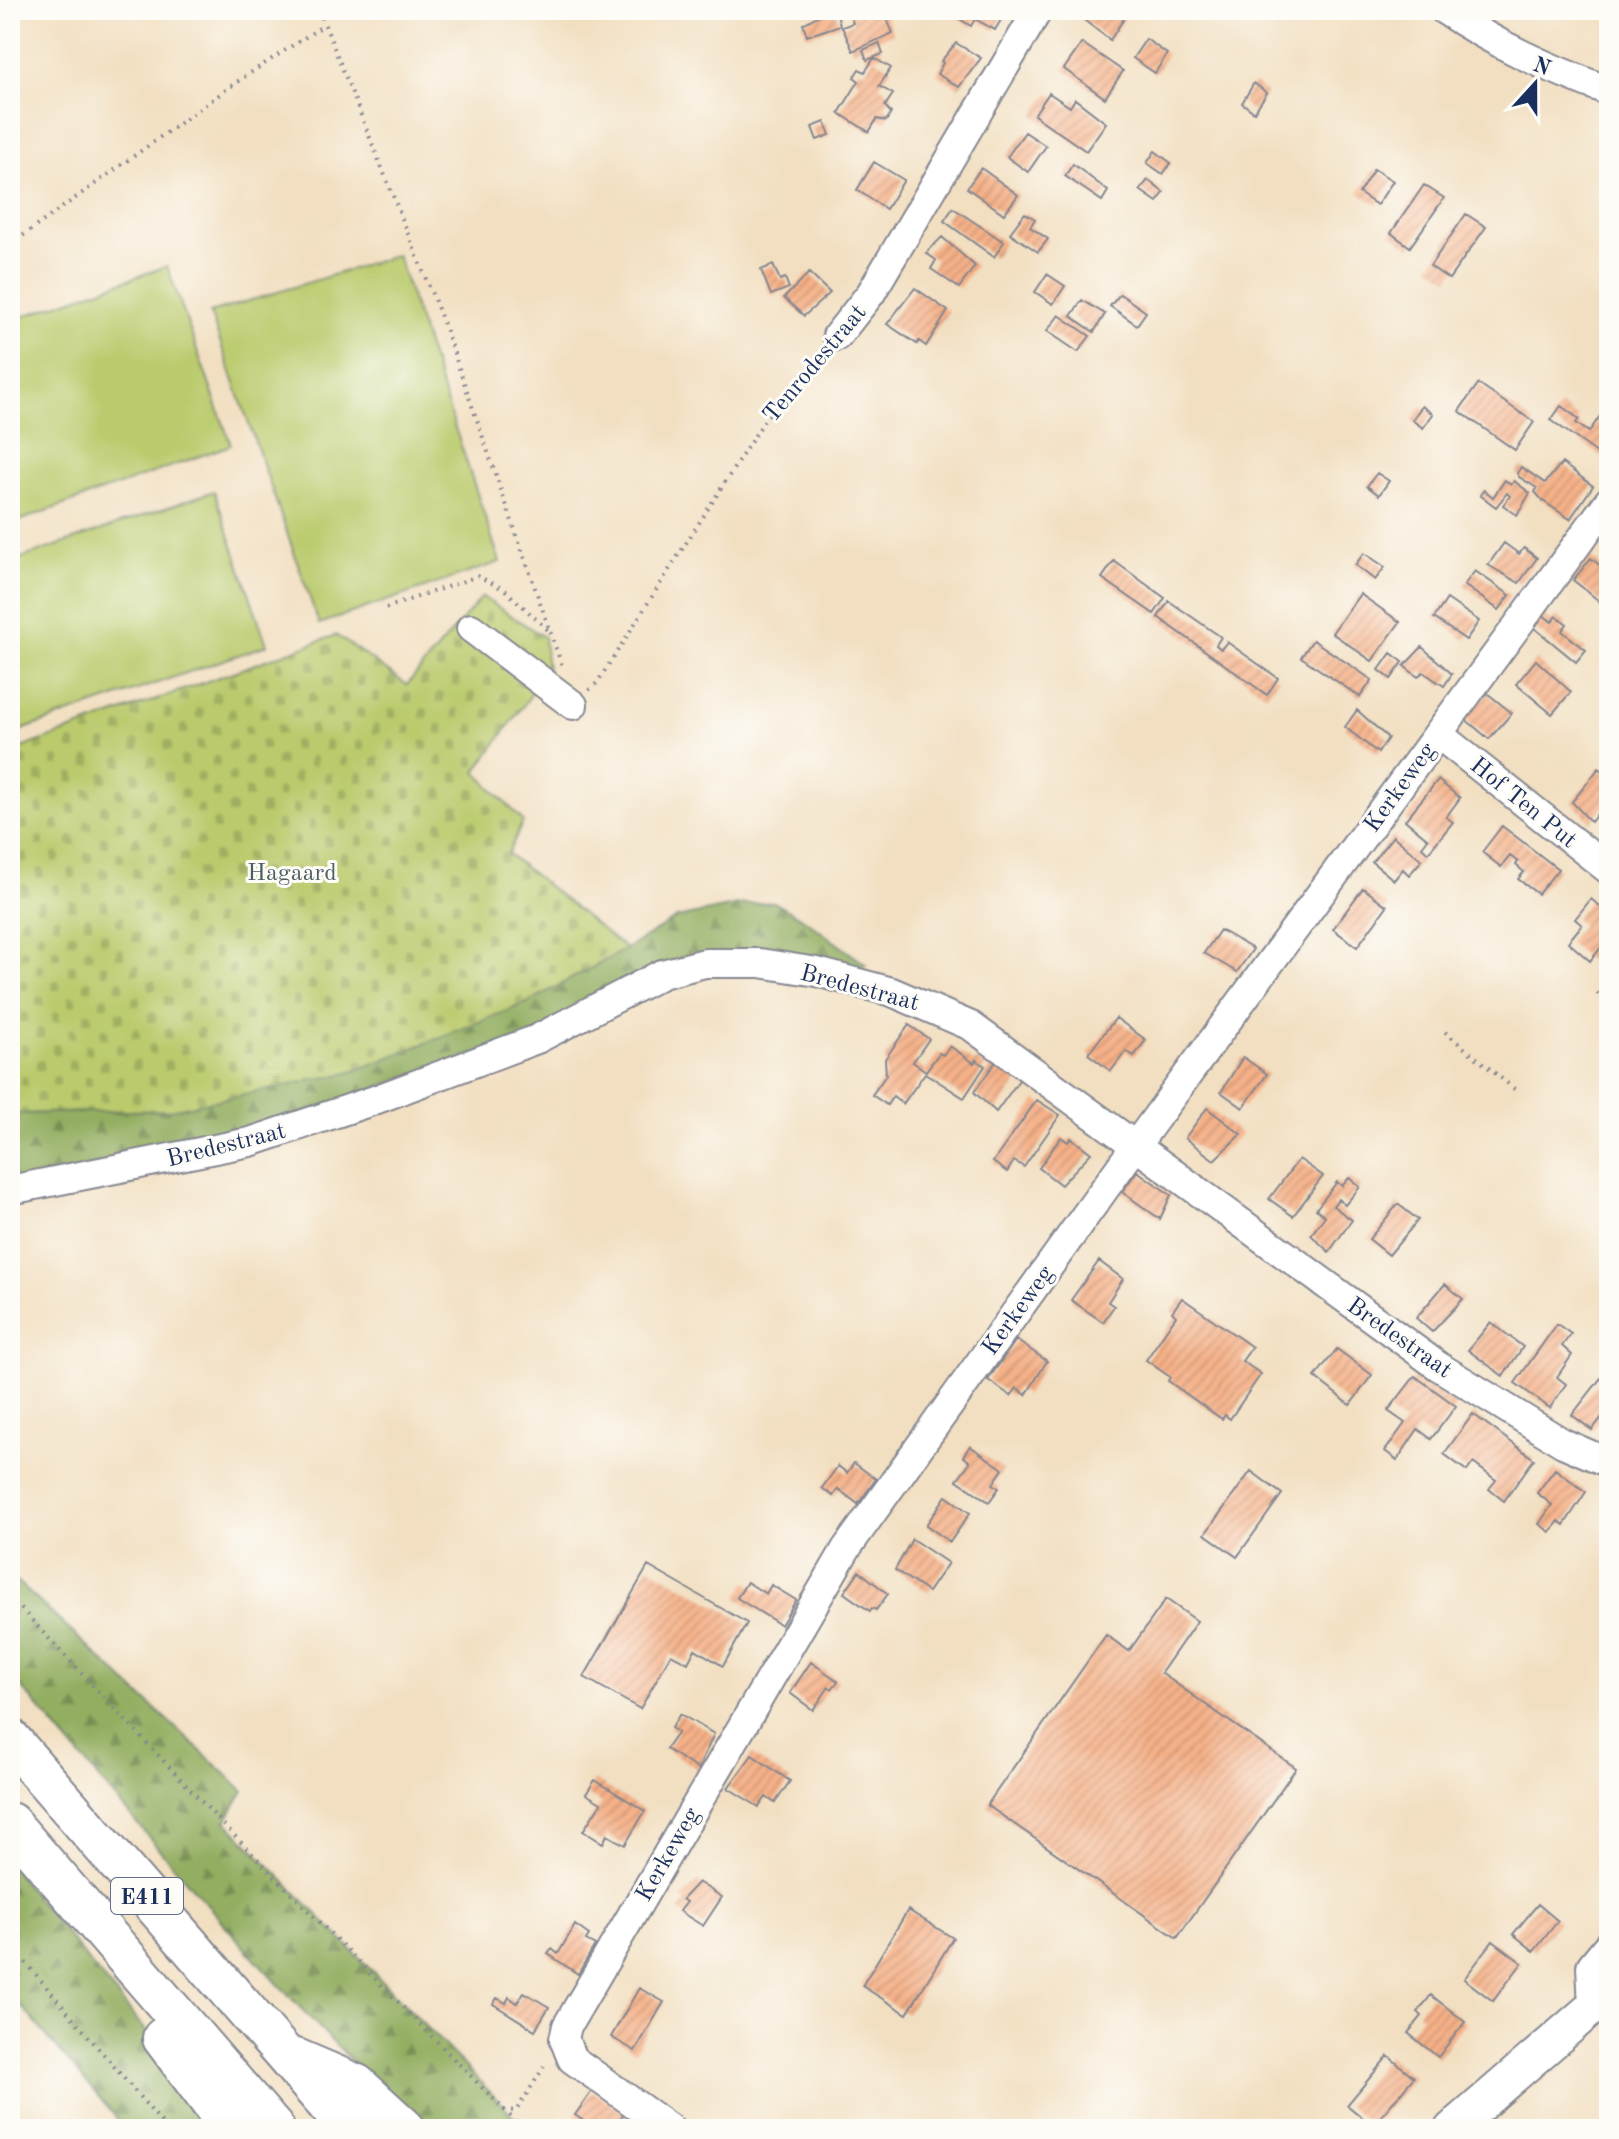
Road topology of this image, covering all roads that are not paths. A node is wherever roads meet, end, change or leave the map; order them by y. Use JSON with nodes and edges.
{"nodes":[{"id":1,"x":1038,"y":10,"type":"edge"},
{"id":2,"x":1444,"y":10,"type":"edge"},
{"id":3,"x":1609,"y":91,"type":"edge"},
{"id":4,"x":837,"y":336,"type":"road end"},
{"id":5,"x":1609,"y":501,"type":"edge"},
{"id":6,"x":471,"y":628,"type":"dead end"},
{"id":7,"x":573,"y":705,"type":"road end"},
{"id":8,"x":1438,"y":734,"type":"junction"},
{"id":9,"x":1609,"y":870,"type":"edge"},
{"id":10,"x":1136,"y":1145,"type":"junction"},
{"id":11,"x":10,"y":1190,"type":"edge"},
{"id":12,"x":1609,"y":1463,"type":"edge"},
{"id":13,"x":10,"y":1739,"type":"edge"},
{"id":14,"x":10,"y":1823,"type":"edge"},
{"id":15,"x":1609,"y":1944,"type":"edge"},
{"id":16,"x":115,"y":1946,"type":"junction"},
{"id":17,"x":1601,"y":2000,"type":"edge"},
{"id":18,"x":285,"y":2054,"type":"junction"},
{"id":19,"x":231,"y":2129,"type":"edge"},
{"id":20,"x":274,"y":2129,"type":"edge"},
{"id":21,"x":349,"y":2129,"type":"edge"},
{"id":22,"x":405,"y":2129,"type":"edge"},
{"id":23,"x":670,"y":2129,"type":"edge"},
{"id":24,"x":1452,"y":2129,"type":"edge"}],
"edges":[{"from":1,"to":4,"type":"street","name":"Tenrodestraat"},
{"from":2,"to":3,"type":"street"},
{"from":5,"to":8,"type":"street","name":"Kerkeweg"},
{"from":6,"to":7,"type":"street"},
{"from":8,"to":9,"type":"street","name":"Hof Ten Put"},
{"from":8,"to":10,"type":"street","name":"Kerkeweg"},
{"from":10,"to":11,"type":"street","name":"Bredestraat"},
{"from":10,"to":12,"type":"street","name":"Bredestraat"},
{"from":10,"to":23,"type":"street","name":"Kerkeweg"},
{"from":13,"to":18,"type":"highway","number":"E411"},
{"from":14,"to":16,"type":"highway","number":"E411"},
{"from":15,"to":17,"type":"street"},
{"from":16,"to":19,"type":"highway"},
{"from":16,"to":20,"type":"highway","number":"E411"},
{"from":17,"to":24,"type":"main road"},
{"from":18,"to":21,"type":"highway","number":"E411"},
{"from":18,"to":22,"type":"highway"}]}
